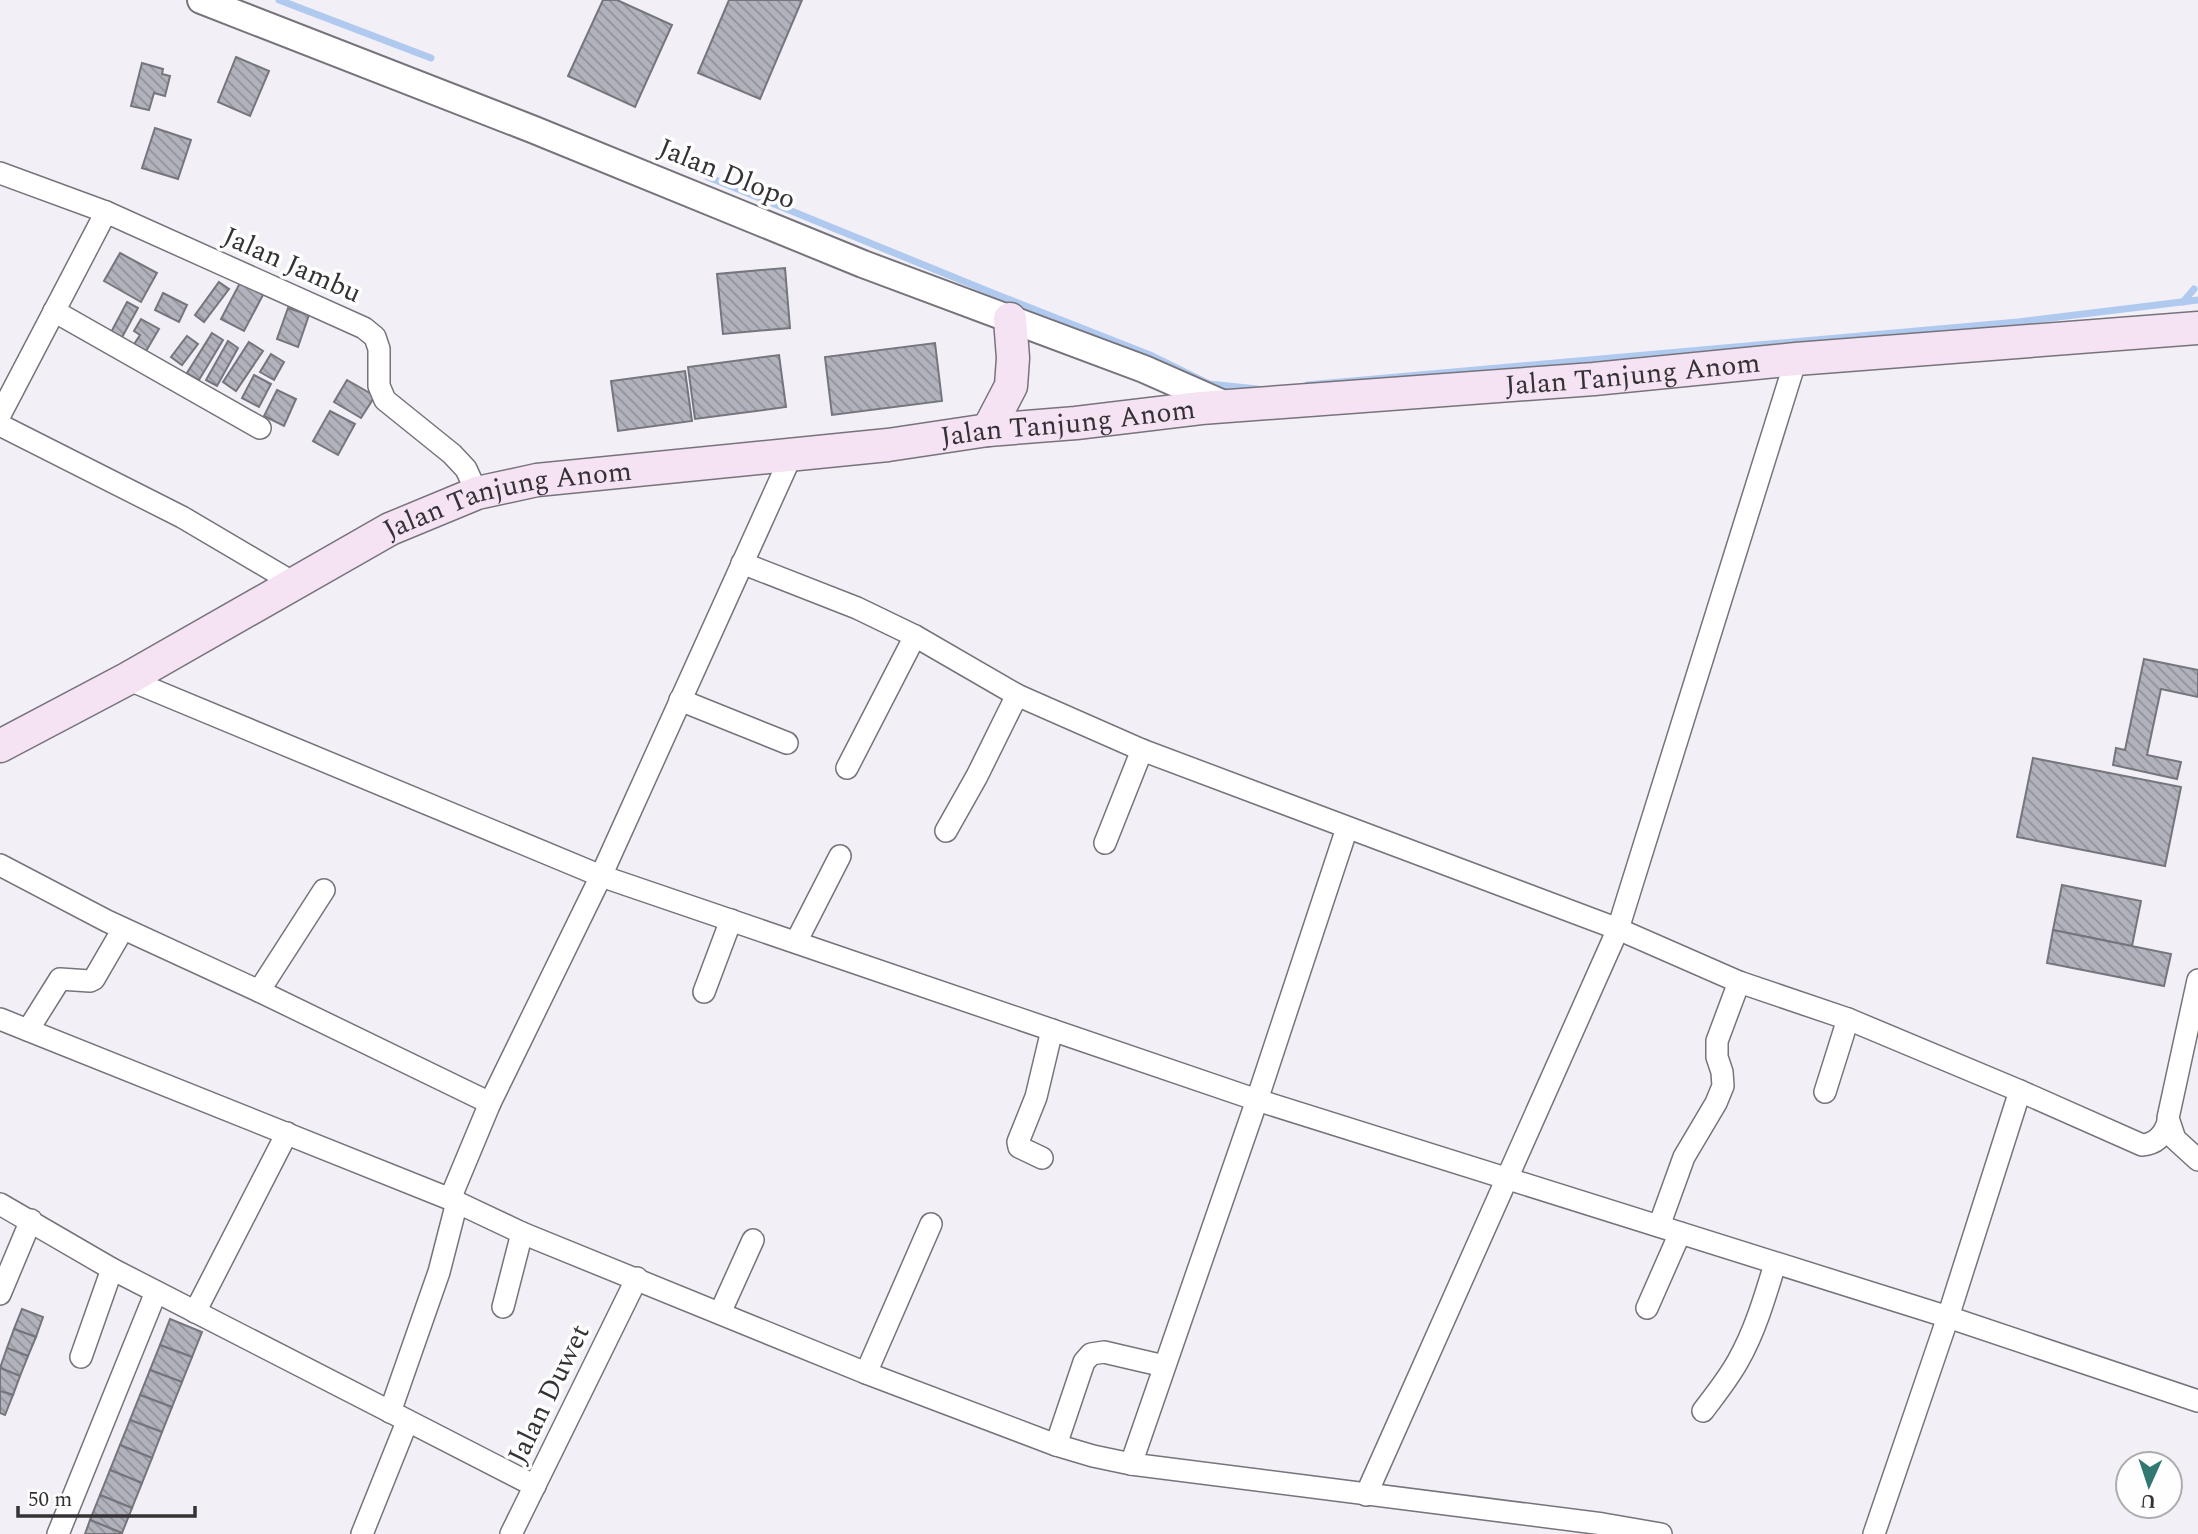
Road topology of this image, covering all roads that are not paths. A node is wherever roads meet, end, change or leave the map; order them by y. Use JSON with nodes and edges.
{"nodes":[{"id":1,"x":201,"y":0,"type":"edge"},
{"id":2,"x":0,"y":173,"type":"edge"},
{"id":3,"x":106,"y":212,"type":"junction"},
{"id":4,"x":54,"y":311,"type":"junction"},
{"id":5,"x":1010,"y":319,"type":"junction"},
{"id":6,"x":2198,"y":328,"type":"edge"},
{"id":7,"x":1796,"y":359,"type":"junction"},
{"id":8,"x":1228,"y":406,"type":"junction"},
{"id":9,"x":0,"y":415,"type":"edge"},
{"id":10,"x":0,"y":425,"type":"edge"},
{"id":11,"x":260,"y":428,"type":"dead end"},
{"id":12,"x":988,"y":430,"type":"junction"},
{"id":13,"x":792,"y":454,"type":"junction"},
{"id":14,"x":477,"y":493,"type":"junction"},
{"id":15,"x":742,"y":563,"type":"junction"},
{"id":16,"x":294,"y":583,"type":"junction"},
{"id":17,"x":915,"y":636,"type":"junction"},
{"id":18,"x":127,"y":679,"type":"junction"},
{"id":19,"x":1017,"y":695,"type":"junction"},
{"id":20,"x":680,"y":700,"type":"junction"},
{"id":21,"x":2,"y":741,"type":"edge"},
{"id":22,"x":787,"y":743,"type":"dead end"},
{"id":23,"x":1142,"y":750,"type":"junction"},
{"id":24,"x":847,"y":768,"type":"dead end"},
{"id":25,"x":1347,"y":828,"type":"junction"},
{"id":26,"x":946,"y":831,"type":"dead end"},
{"id":27,"x":1105,"y":843,"type":"dead end"},
{"id":28,"x":841,"y":856,"type":"dead end"},
{"id":29,"x":0,"y":865,"type":"edge"},
{"id":30,"x":601,"y":876,"type":"junction"},
{"id":31,"x":324,"y":890,"type":"dead end"},
{"id":32,"x":731,"y":920,"type":"junction"},
{"id":33,"x":123,"y":929,"type":"junction"},
{"id":34,"x":1618,"y":929,"type":"junction"},
{"id":35,"x":796,"y":942,"type":"junction"},
{"id":36,"x":2198,"y":980,"type":"edge"},
{"id":37,"x":1739,"y":982,"type":"junction"},
{"id":38,"x":259,"y":991,"type":"junction"},
{"id":39,"x":704,"y":992,"type":"dead end"},
{"id":40,"x":0,"y":1019,"type":"edge"},
{"id":41,"x":1848,"y":1019,"type":"junction"},
{"id":42,"x":28,"y":1030,"type":"junction"},
{"id":43,"x":1052,"y":1030,"type":"junction"},
{"id":44,"x":2021,"y":1091,"type":"junction"},
{"id":45,"x":1825,"y":1092,"type":"dead end"},
{"id":46,"x":1257,"y":1100,"type":"junction"},
{"id":47,"x":490,"y":1103,"type":"junction"},
{"id":48,"x":2168,"y":1122,"type":"junction"},
{"id":49,"x":287,"y":1133,"type":"junction"},
{"id":50,"x":1042,"y":1158,"type":"dead end"},
{"id":51,"x":2198,"y":1160,"type":"edge"},
{"id":52,"x":1509,"y":1179,"type":"junction"},
{"id":53,"x":454,"y":1200,"type":"junction"},
{"id":54,"x":0,"y":1204,"type":"edge"},
{"id":55,"x":31,"y":1220,"type":"junction"},
{"id":56,"x":931,"y":1224,"type":"dead end"},
{"id":57,"x":1659,"y":1226,"type":"junction"},
{"id":58,"x":522,"y":1233,"type":"junction"},
{"id":59,"x":1681,"y":1233,"type":"junction"},
{"id":60,"x":753,"y":1240,"type":"dead end"},
{"id":61,"x":1774,"y":1264,"type":"junction"},
{"id":62,"x":112,"y":1269,"type":"junction"},
{"id":63,"x":637,"y":1278,"type":"junction"},
{"id":64,"x":156,"y":1292,"type":"junction"},
{"id":65,"x":0,"y":1294,"type":"edge"},
{"id":66,"x":503,"y":1307,"type":"dead end"},
{"id":67,"x":1647,"y":1308,"type":"dead end"},
{"id":68,"x":195,"y":1312,"type":"junction"},
{"id":69,"x":720,"y":1313,"type":"junction"},
{"id":70,"x":1948,"y":1317,"type":"junction"},
{"id":71,"x":81,"y":1357,"type":"dead end"},
{"id":72,"x":1164,"y":1366,"type":"junction"},
{"id":73,"x":866,"y":1373,"type":"junction"},
{"id":74,"x":2198,"y":1401,"type":"edge"},
{"id":75,"x":1703,"y":1411,"type":"dead end"},
{"id":76,"x":399,"y":1417,"type":"junction"},
{"id":77,"x":1056,"y":1445,"type":"junction"},
{"id":78,"x":1131,"y":1464,"type":"junction"},
{"id":79,"x":535,"y":1486,"type":"junction"},
{"id":80,"x":1366,"y":1495,"type":"junction"},
{"id":81,"x":58,"y":1534,"type":"edge"},
{"id":82,"x":362,"y":1534,"type":"edge"},
{"id":83,"x":511,"y":1534,"type":"edge"},
{"id":84,"x":1661,"y":1534,"type":"edge"},
{"id":85,"x":1874,"y":1534,"type":"edge"}],
"edges":[{"from":1,"to":5,"type":"street","name":"Jalan Dlopo"},
{"from":2,"to":3,"type":"street","name":"Jalan Jambu"},
{"from":3,"to":4,"type":"street"},
{"from":3,"to":14,"type":"street","name":"Jalan Jambu"},
{"from":4,"to":9,"type":"street"},
{"from":4,"to":11,"type":"street"},
{"from":5,"to":8,"type":"street","name":"Jalan Dlopo"},
{"from":5,"to":12,"type":"main road"},
{"from":6,"to":7,"type":"main road","name":"Jalan Tanjung Anom"},
{"from":7,"to":8,"type":"main road","name":"Jalan Tanjung Anom"},
{"from":7,"to":34,"type":"street"},
{"from":8,"to":12,"type":"main road","name":"Jalan Tanjung Anom"},
{"from":10,"to":16,"type":"street"},
{"from":12,"to":13,"type":"main road","name":"Jalan Tanjung Anom"},
{"from":13,"to":14,"type":"main road","name":"Jalan Tanjung Anom"},
{"from":13,"to":15,"type":"street"},
{"from":14,"to":16,"type":"main road","name":"Jalan Tanjung Anom"},
{"from":15,"to":17,"type":"street"},
{"from":15,"to":20,"type":"street"},
{"from":16,"to":18,"type":"main road","name":"Jalan Tanjung Anom"},
{"from":17,"to":19,"type":"street"},
{"from":17,"to":24,"type":"street"},
{"from":18,"to":21,"type":"main road","name":"Jalan Tanjung Anom"},
{"from":18,"to":30,"type":"street"},
{"from":19,"to":23,"type":"street"},
{"from":19,"to":26,"type":"street"},
{"from":20,"to":22,"type":"street"},
{"from":20,"to":30,"type":"street"},
{"from":23,"to":25,"type":"street"},
{"from":23,"to":27,"type":"street"},
{"from":25,"to":34,"type":"street"},
{"from":25,"to":46,"type":"street"},
{"from":28,"to":35,"type":"street"},
{"from":29,"to":33,"type":"street"},
{"from":30,"to":32,"type":"street"},
{"from":30,"to":47,"type":"street"},
{"from":31,"to":38,"type":"street"},
{"from":32,"to":35,"type":"street"},
{"from":32,"to":39,"type":"street"},
{"from":33,"to":38,"type":"street"},
{"from":33,"to":42,"type":"street"},
{"from":34,"to":37,"type":"street"},
{"from":34,"to":52,"type":"street"},
{"from":35,"to":43,"type":"street"},
{"from":36,"to":48,"type":"street"},
{"from":37,"to":41,"type":"street"},
{"from":37,"to":57,"type":"street"},
{"from":38,"to":47,"type":"street"},
{"from":40,"to":42,"type":"street"},
{"from":41,"to":44,"type":"street"},
{"from":41,"to":45,"type":"street"},
{"from":42,"to":49,"type":"street"},
{"from":43,"to":46,"type":"street"},
{"from":43,"to":50,"type":"street"},
{"from":44,"to":48,"type":"street"},
{"from":44,"to":70,"type":"street"},
{"from":46,"to":52,"type":"street"},
{"from":46,"to":72,"type":"street"},
{"from":47,"to":53,"type":"street"},
{"from":48,"to":51,"type":"street"},
{"from":49,"to":53,"type":"street"},
{"from":49,"to":68,"type":"street"},
{"from":52,"to":57,"type":"street"},
{"from":52,"to":80,"type":"street"},
{"from":53,"to":58,"type":"street"},
{"from":53,"to":76,"type":"street"},
{"from":54,"to":55,"type":"street"},
{"from":55,"to":62,"type":"street"},
{"from":55,"to":65,"type":"street"},
{"from":56,"to":73,"type":"street"},
{"from":57,"to":59,"type":"street"},
{"from":58,"to":63,"type":"street"},
{"from":58,"to":66,"type":"street"},
{"from":59,"to":61,"type":"street"},
{"from":59,"to":67,"type":"street"},
{"from":60,"to":69,"type":"street"},
{"from":61,"to":70,"type":"street"},
{"from":61,"to":75,"type":"street"},
{"from":62,"to":64,"type":"street"},
{"from":62,"to":71,"type":"street"},
{"from":63,"to":69,"type":"street"},
{"from":63,"to":79,"type":"street","name":"Jalan Duwet"},
{"from":64,"to":68,"type":"street"},
{"from":64,"to":81,"type":"street"},
{"from":68,"to":76,"type":"street"},
{"from":69,"to":73,"type":"street"},
{"from":70,"to":74,"type":"street"},
{"from":70,"to":85,"type":"street"},
{"from":72,"to":77,"type":"street"},
{"from":72,"to":78,"type":"street"},
{"from":73,"to":77,"type":"street"},
{"from":76,"to":79,"type":"street"},
{"from":76,"to":82,"type":"street"},
{"from":77,"to":78,"type":"street"},
{"from":78,"to":80,"type":"street"},
{"from":79,"to":83,"type":"street","name":"Jalan Duwet"},
{"from":80,"to":84,"type":"street"}]}
